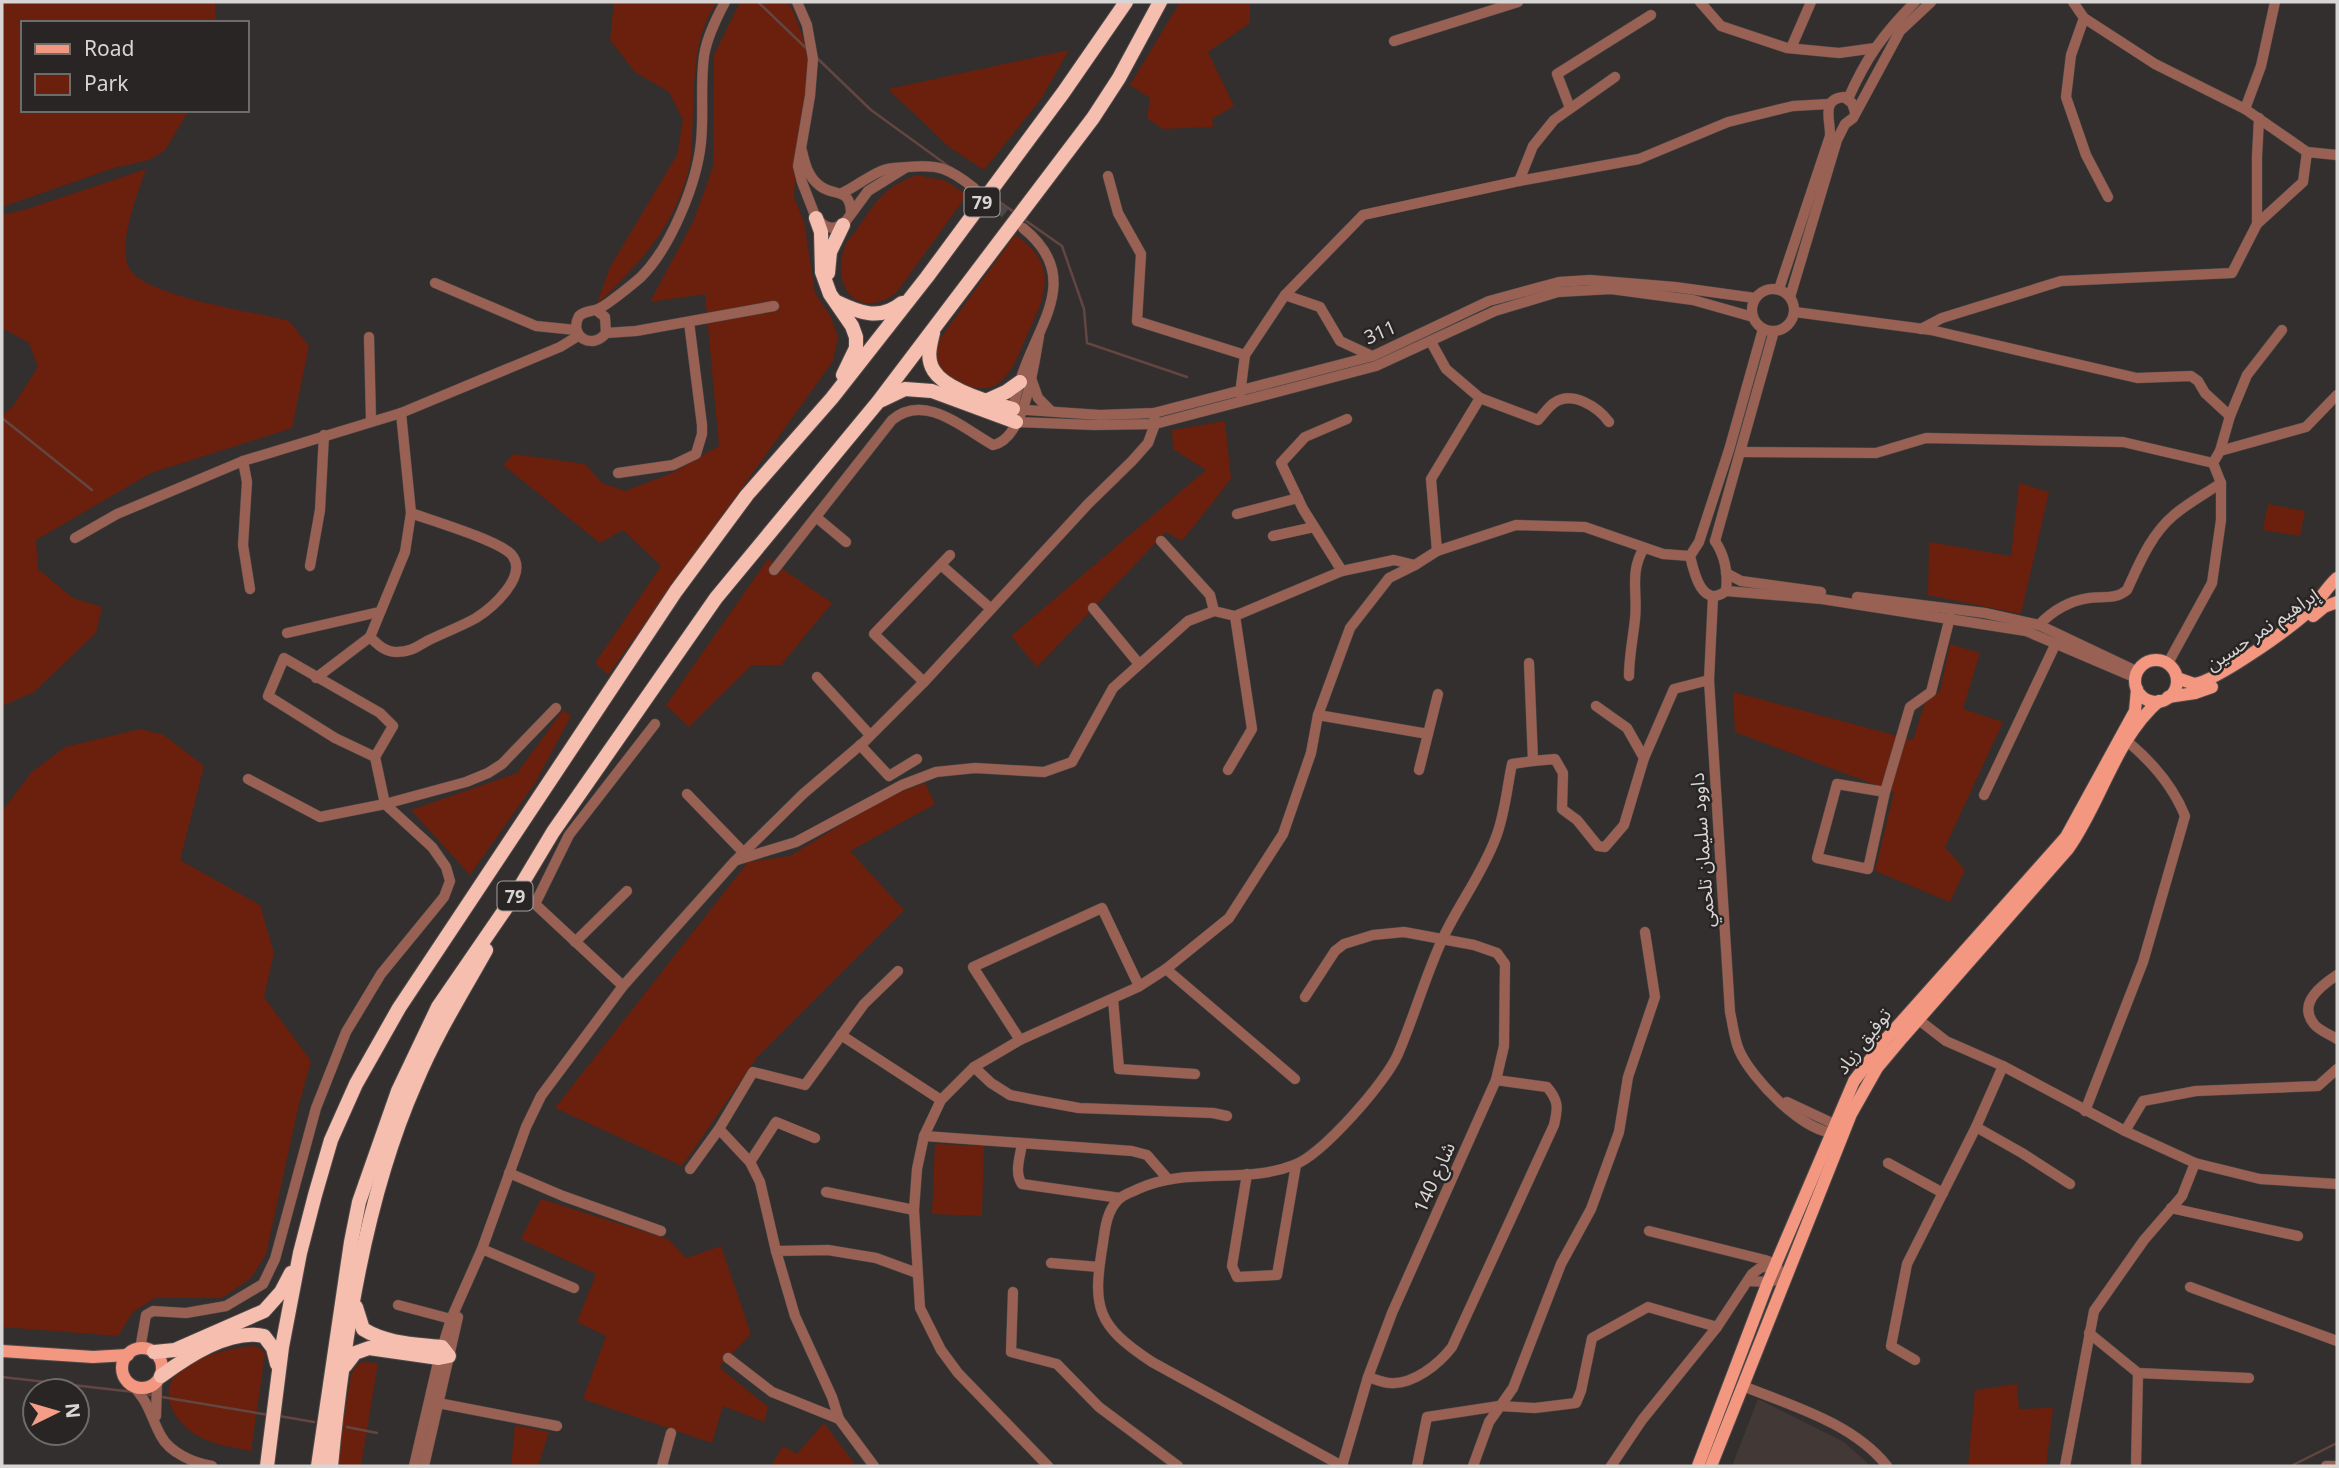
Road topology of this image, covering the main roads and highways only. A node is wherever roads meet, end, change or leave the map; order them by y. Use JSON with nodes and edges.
{"nodes":[{"id":1,"x":1126,"y":2,"type":"edge"},
{"id":2,"x":1160,"y":2,"type":"edge"},
{"id":3,"x":816,"y":213,"type":"road end"},
{"id":4,"x":847,"y":219,"type":"road end"},
{"id":5,"x":927,"y":277,"type":"junction"},
{"id":6,"x":826,"y":281,"type":"junction"},
{"id":7,"x":834,"y":301,"type":"junction"},
{"id":8,"x":936,"y":325,"type":"junction"},
{"id":9,"x":1026,"y":379,"type":"road end"},
{"id":10,"x":832,"y":398,"type":"junction"},
{"id":11,"x":986,"y":401,"type":"junction"},
{"id":12,"x":878,"y":402,"type":"junction"},
{"id":13,"x":2334,"y":583,"type":"edge"},
{"id":14,"x":2337,"y":601,"type":"edge"},
{"id":15,"x":2177,"y":678,"type":"junction"},
{"id":16,"x":2137,"y":679,"type":"junction"},
{"id":17,"x":2164,"y":699,"type":"junction"},
{"id":18,"x":517,"y":892,"type":"junction"},
{"id":19,"x":1914,"y":1016,"type":"junction"},
{"id":20,"x":1835,"y":1130,"type":"junction"},
{"id":21,"x":300,"y":1253,"type":"junction"},
{"id":22,"x":356,"y":1291,"type":"junction"},
{"id":23,"x":2,"y":1351,"type":"edge"},
{"id":24,"x":140,"y":1352,"type":"junction"},
{"id":25,"x":93,"y":1357,"type":"junction"},
{"id":26,"x":343,"y":1370,"type":"junction"},
{"id":27,"x":278,"y":1378,"type":"junction"},
{"id":28,"x":159,"y":1379,"type":"junction"},
{"id":29,"x":127,"y":1380,"type":"junction"},
{"id":30,"x":267,"y":1466,"type":"edge"},
{"id":31,"x":318,"y":1466,"type":"edge"},
{"id":32,"x":331,"y":1466,"type":"edge"},
{"id":33,"x":1698,"y":1466,"type":"edge"},
{"id":34,"x":1711,"y":1466,"type":"edge"}],
"edges":[{"from":1,"to":5,"type":"highway","number":"79"},
{"from":2,"to":8,"type":"highway","number":"79"},
{"from":3,"to":6,"type":"highway"},
{"from":4,"to":6,"type":"highway"},
{"from":5,"to":7,"type":"highway"},
{"from":5,"to":10,"type":"highway","number":"79"},
{"from":6,"to":7,"type":"highway"},
{"from":7,"to":10,"type":"highway"},
{"from":8,"to":11,"type":"highway"},
{"from":8,"to":12,"type":"highway","number":"79"},
{"from":9,"to":11,"type":"highway"},
{"from":10,"to":21,"type":"highway","number":"79"},
{"from":11,"to":12,"type":"highway"},
{"from":12,"to":18,"type":"highway","number":"79"},
{"from":13,"to":14,"type":"main road"},
{"from":13,"to":15,"type":"main road","name":"إبراهيم نمر حسين"},
{"from":14,"to":17,"type":"main road","name":"إبراهيم نمر حسين"},
{"from":15,"to":16,"type":"main road"},
{"from":15,"to":17,"type":"main road"},
{"from":16,"to":17,"type":"main road"},
{"from":16,"to":19,"type":"main road","name":"توفيق زياد"},
{"from":17,"to":19,"type":"main road","name":"توفيق زياد"},
{"from":18,"to":22,"type":"highway"},
{"from":18,"to":31,"type":"highway","number":"79"},
{"from":19,"to":20,"type":"main road","name":"توفيق زياد"},
{"from":20,"to":33,"type":"main road","name":"توفيق زياد"},
{"from":20,"to":34,"type":"main road","name":"توفيق زياد"},
{"from":21,"to":24,"type":"highway"},
{"from":21,"to":27,"type":"highway","number":"79"},
{"from":22,"to":26,"type":"highway"},
{"from":22,"to":26,"type":"highway"},
{"from":23,"to":25,"type":"main road"},
{"from":24,"to":25,"type":"main road"},
{"from":24,"to":28,"type":"main road"},
{"from":24,"to":29,"type":"main road"},
{"from":25,"to":29,"type":"main road"},
{"from":26,"to":32,"type":"highway"},
{"from":27,"to":28,"type":"highway"},
{"from":27,"to":30,"type":"highway","number":"79"},
{"from":28,"to":29,"type":"main road"}]}
